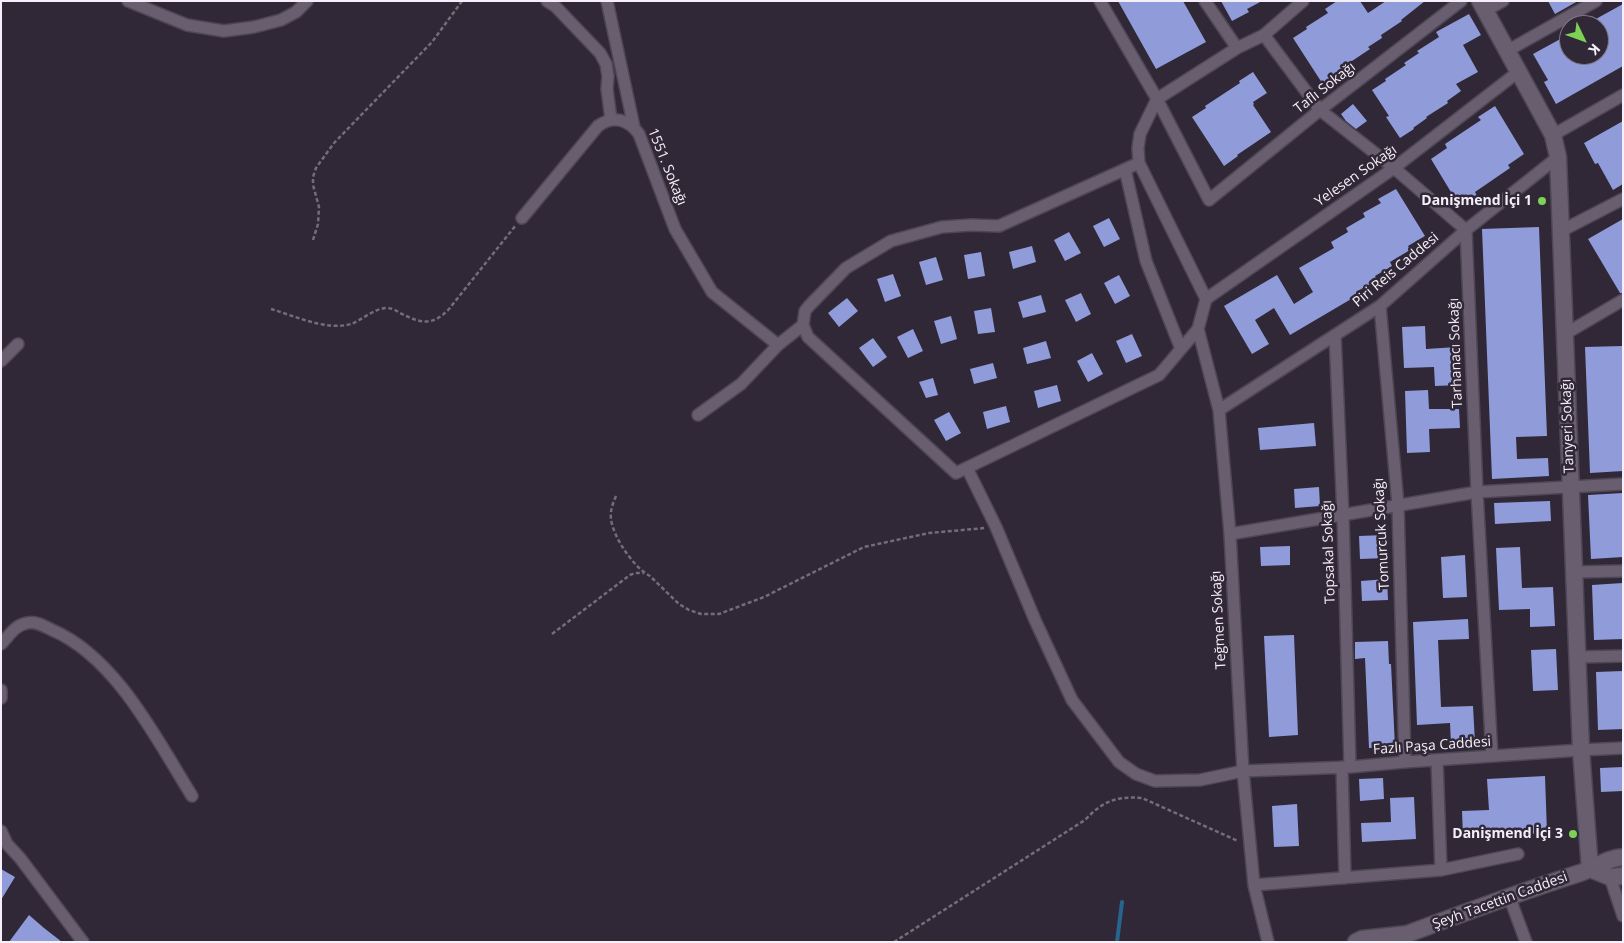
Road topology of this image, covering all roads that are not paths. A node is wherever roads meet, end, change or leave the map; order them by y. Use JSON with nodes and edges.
{"nodes":[{"id":1,"x":128,"y":1,"type":"edge"},
{"id":2,"x":307,"y":1,"type":"edge"},
{"id":3,"x":547,"y":1,"type":"edge"},
{"id":4,"x":608,"y":1,"type":"edge"},
{"id":5,"x":1100,"y":1,"type":"edge"},
{"id":6,"x":1205,"y":1,"type":"edge"},
{"id":7,"x":1303,"y":1,"type":"edge"},
{"id":8,"x":1461,"y":1,"type":"edge"},
{"id":9,"x":1503,"y":1,"type":"edge"},
{"id":10,"x":1596,"y":1,"type":"edge"},
{"id":11,"x":1482,"y":6,"type":"edge"},
{"id":12,"x":1264,"y":35,"type":"junction"},
{"id":13,"x":1237,"y":48,"type":"junction"},
{"id":14,"x":1507,"y":52,"type":"junction"},
{"id":15,"x":1518,"y":72,"type":"junction"},
{"id":16,"x":1623,"y":95,"type":"edge"},
{"id":17,"x":1157,"y":99,"type":"junction"},
{"id":18,"x":1320,"y":110,"type":"junction"},
{"id":19,"x":611,"y":119,"type":"junction"},
{"id":20,"x":634,"y":127,"type":"junction"},
{"id":21,"x":1553,"y":136,"type":"junction"},
{"id":22,"x":1558,"y":157,"type":"junction"},
{"id":23,"x":1139,"y":163,"type":"junction"},
{"id":24,"x":1394,"y":168,"type":"junction"},
{"id":25,"x":1125,"y":169,"type":"junction"},
{"id":26,"x":1623,"y":199,"type":"edge"},
{"id":27,"x":522,"y":218,"type":"road end"},
{"id":28,"x":1466,"y":230,"type":"junction"},
{"id":29,"x":1561,"y":231,"type":"junction"},
{"id":30,"x":1206,"y":299,"type":"junction"},
{"id":31,"x":1623,"y":300,"type":"edge"},
{"id":32,"x":1380,"y":306,"type":"junction"},
{"id":33,"x":803,"y":324,"type":"junction"},
{"id":34,"x":1198,"y":329,"type":"junction"},
{"id":35,"x":1565,"y":334,"type":"junction"},
{"id":36,"x":1335,"y":335,"type":"junction"},
{"id":37,"x":18,"y":344,"type":"dead end"},
{"id":38,"x":778,"y":345,"type":"junction"},
{"id":39,"x":1181,"y":349,"type":"junction"},
{"id":40,"x":1,"y":361,"type":"edge"},
{"id":41,"x":1219,"y":410,"type":"junction"},
{"id":42,"x":698,"y":415,"type":"dead end"},
{"id":43,"x":967,"y":468,"type":"junction"},
{"id":44,"x":1623,"y":484,"type":"edge"},
{"id":45,"x":1571,"y":487,"type":"junction"},
{"id":46,"x":1477,"y":492,"type":"junction"},
{"id":47,"x":1398,"y":505,"type":"junction"},
{"id":48,"x":1343,"y":515,"type":"junction"},
{"id":49,"x":1230,"y":534,"type":"junction"},
{"id":50,"x":1623,"y":571,"type":"edge"},
{"id":51,"x":1574,"y":572,"type":"junction"},
{"id":52,"x":1,"y":644,"type":"edge"},
{"id":53,"x":1623,"y":656,"type":"edge"},
{"id":54,"x":1577,"y":657,"type":"junction"},
{"id":55,"x":1,"y":690,"type":"edge"},
{"id":56,"x":1,"y":698,"type":"edge"},
{"id":57,"x":1623,"y":748,"type":"edge"},
{"id":58,"x":1581,"y":750,"type":"junction"},
{"id":59,"x":1492,"y":756,"type":"junction"},
{"id":60,"x":1437,"y":760,"type":"junction"},
{"id":61,"x":1405,"y":762,"type":"junction"},
{"id":62,"x":1346,"y":767,"type":"junction"},
{"id":63,"x":1243,"y":771,"type":"junction"},
{"id":64,"x":192,"y":796,"type":"dead end"},
{"id":65,"x":1,"y":831,"type":"edge"},
{"id":66,"x":1518,"y":854,"type":"dead end"},
{"id":67,"x":1623,"y":857,"type":"edge"},
{"id":68,"x":1590,"y":869,"type":"junction"},
{"id":69,"x":1441,"y":870,"type":"junction"},
{"id":70,"x":1616,"y":876,"type":"edge"},
{"id":71,"x":1345,"y":878,"type":"junction"},
{"id":72,"x":1254,"y":885,"type":"junction"},
{"id":73,"x":1509,"y":896,"type":"junction"},
{"id":74,"x":1623,"y":916,"type":"edge"},
{"id":75,"x":1407,"y":939,"type":"edge"},
{"id":76,"x":82,"y":942,"type":"edge"},
{"id":77,"x":1268,"y":942,"type":"edge"},
{"id":78,"x":1356,"y":942,"type":"edge"},
{"id":79,"x":1526,"y":942,"type":"edge"}],
"edges":[{"from":1,"to":2,"type":"street"},
{"from":3,"to":19,"type":"street"},
{"from":4,"to":20,"type":"street"},
{"from":5,"to":17,"type":"street"},
{"from":6,"to":13,"type":"street"},
{"from":7,"to":12,"type":"street"},
{"from":8,"to":18,"type":"street","name":"Taflı Sokağı"},
{"from":9,"to":11,"type":"street"},
{"from":10,"to":14,"type":"street"},
{"from":11,"to":14,"type":"street","name":"Tanyeri Sokağı"},
{"from":12,"to":13,"type":"street"},
{"from":12,"to":18,"type":"street"},
{"from":13,"to":17,"type":"street"},
{"from":14,"to":15,"type":"street","name":"Tanyeri Sokağı"},
{"from":15,"to":21,"type":"street","name":"Tanyeri Sokağı"},
{"from":15,"to":24,"type":"street","name":"Yelesen Sokağı"},
{"from":16,"to":21,"type":"street"},
{"from":17,"to":18,"type":"street","name":"Taflı Sokağı"},
{"from":17,"to":23,"type":"street"},
{"from":18,"to":24,"type":"street"},
{"from":19,"to":20,"type":"street","name":"1551. Sokağı"},
{"from":19,"to":27,"type":"street"},
{"from":20,"to":38,"type":"street","name":"1551. Sokağı"},
{"from":21,"to":22,"type":"street","name":"Tanyeri Sokağı"},
{"from":22,"to":28,"type":"street","name":"Piri Reis Caddesi"},
{"from":22,"to":29,"type":"street","name":"Tanyeri Sokağı"},
{"from":23,"to":25,"type":"street"},
{"from":23,"to":30,"type":"street"},
{"from":24,"to":28,"type":"street"},
{"from":24,"to":30,"type":"street","name":"Yelesen Sokağı"},
{"from":25,"to":33,"type":"street"},
{"from":25,"to":39,"type":"street"},
{"from":26,"to":29,"type":"street"},
{"from":28,"to":32,"type":"street","name":"Piri Reis Caddesi"},
{"from":28,"to":46,"type":"street","name":"Tarhanacı Sokağı"},
{"from":29,"to":35,"type":"street","name":"Tanyeri Sokağı"},
{"from":30,"to":34,"type":"street","name":"Teğmen Sokağı"},
{"from":31,"to":35,"type":"street"},
{"from":32,"to":36,"type":"street","name":"Piri Reis Caddesi"},
{"from":32,"to":47,"type":"street","name":"Tomurcuk Sokağı"},
{"from":33,"to":38,"type":"street"},
{"from":33,"to":43,"type":"street"},
{"from":34,"to":39,"type":"street"},
{"from":34,"to":41,"type":"street","name":"Teğmen Sokağı"},
{"from":35,"to":45,"type":"street","name":"Tanyeri Sokağı"},
{"from":36,"to":41,"type":"street","name":"Piri Reis Caddesi"},
{"from":36,"to":48,"type":"street","name":"Topsakal Sokağı"},
{"from":37,"to":40,"type":"street"},
{"from":38,"to":42,"type":"street"},
{"from":39,"to":43,"type":"street"},
{"from":41,"to":49,"type":"street","name":"Teğmen Sokağı"},
{"from":43,"to":63,"type":"street","name":"Fazlı Paşa Caddesi"},
{"from":44,"to":45,"type":"street"},
{"from":45,"to":46,"type":"street"},
{"from":45,"to":51,"type":"street","name":"Tanyeri Sokağı"},
{"from":46,"to":47,"type":"street"},
{"from":46,"to":59,"type":"street","name":"Tarhanacı Sokağı"},
{"from":47,"to":48,"type":"street"},
{"from":47,"to":61,"type":"street","name":"Tomurcuk Sokağı"},
{"from":48,"to":49,"type":"street"},
{"from":48,"to":62,"type":"street","name":"Topsakal Sokağı"},
{"from":49,"to":63,"type":"street","name":"Teğmen Sokağı"},
{"from":50,"to":51,"type":"street"},
{"from":51,"to":54,"type":"street","name":"Tanyeri Sokağı"},
{"from":52,"to":64,"type":"street"},
{"from":53,"to":54,"type":"street"},
{"from":54,"to":58,"type":"street","name":"Tanyeri Sokağı"},
{"from":55,"to":56,"type":"street"},
{"from":57,"to":58,"type":"street","name":"Fazlı Paşa Caddesi"},
{"from":58,"to":59,"type":"street","name":"Fazlı Paşa Caddesi"},
{"from":58,"to":68,"type":"street","name":"Tanyeri Sokağı"},
{"from":59,"to":60,"type":"street","name":"Fazlı Paşa Caddesi"},
{"from":60,"to":61,"type":"street","name":"Fazlı Paşa Caddesi"},
{"from":60,"to":69,"type":"street"},
{"from":61,"to":62,"type":"street","name":"Fazlı Paşa Caddesi"},
{"from":62,"to":63,"type":"street","name":"Fazlı Paşa Caddesi"},
{"from":62,"to":71,"type":"street","name":"Topsakal Sokağı"},
{"from":63,"to":72,"type":"street","name":"Teğmen Sokağı"},
{"from":65,"to":76,"type":"street"},
{"from":66,"to":69,"type":"street"},
{"from":67,"to":68,"type":"street","name":"Şeyh Tacettin Caddesi"},
{"from":68,"to":70,"type":"street"},
{"from":68,"to":73,"type":"street","name":"Şeyh Tacettin Caddesi"},
{"from":69,"to":71,"type":"street"},
{"from":70,"to":74,"type":"street"},
{"from":71,"to":72,"type":"street"},
{"from":72,"to":77,"type":"street","name":"Teğmen Sokağı"},
{"from":73,"to":75,"type":"street","name":"Şeyh Tacettin Caddesi"},
{"from":73,"to":79,"type":"street"},
{"from":75,"to":78,"type":"street","name":"Şeyh Tacettin Caddesi"}]}
